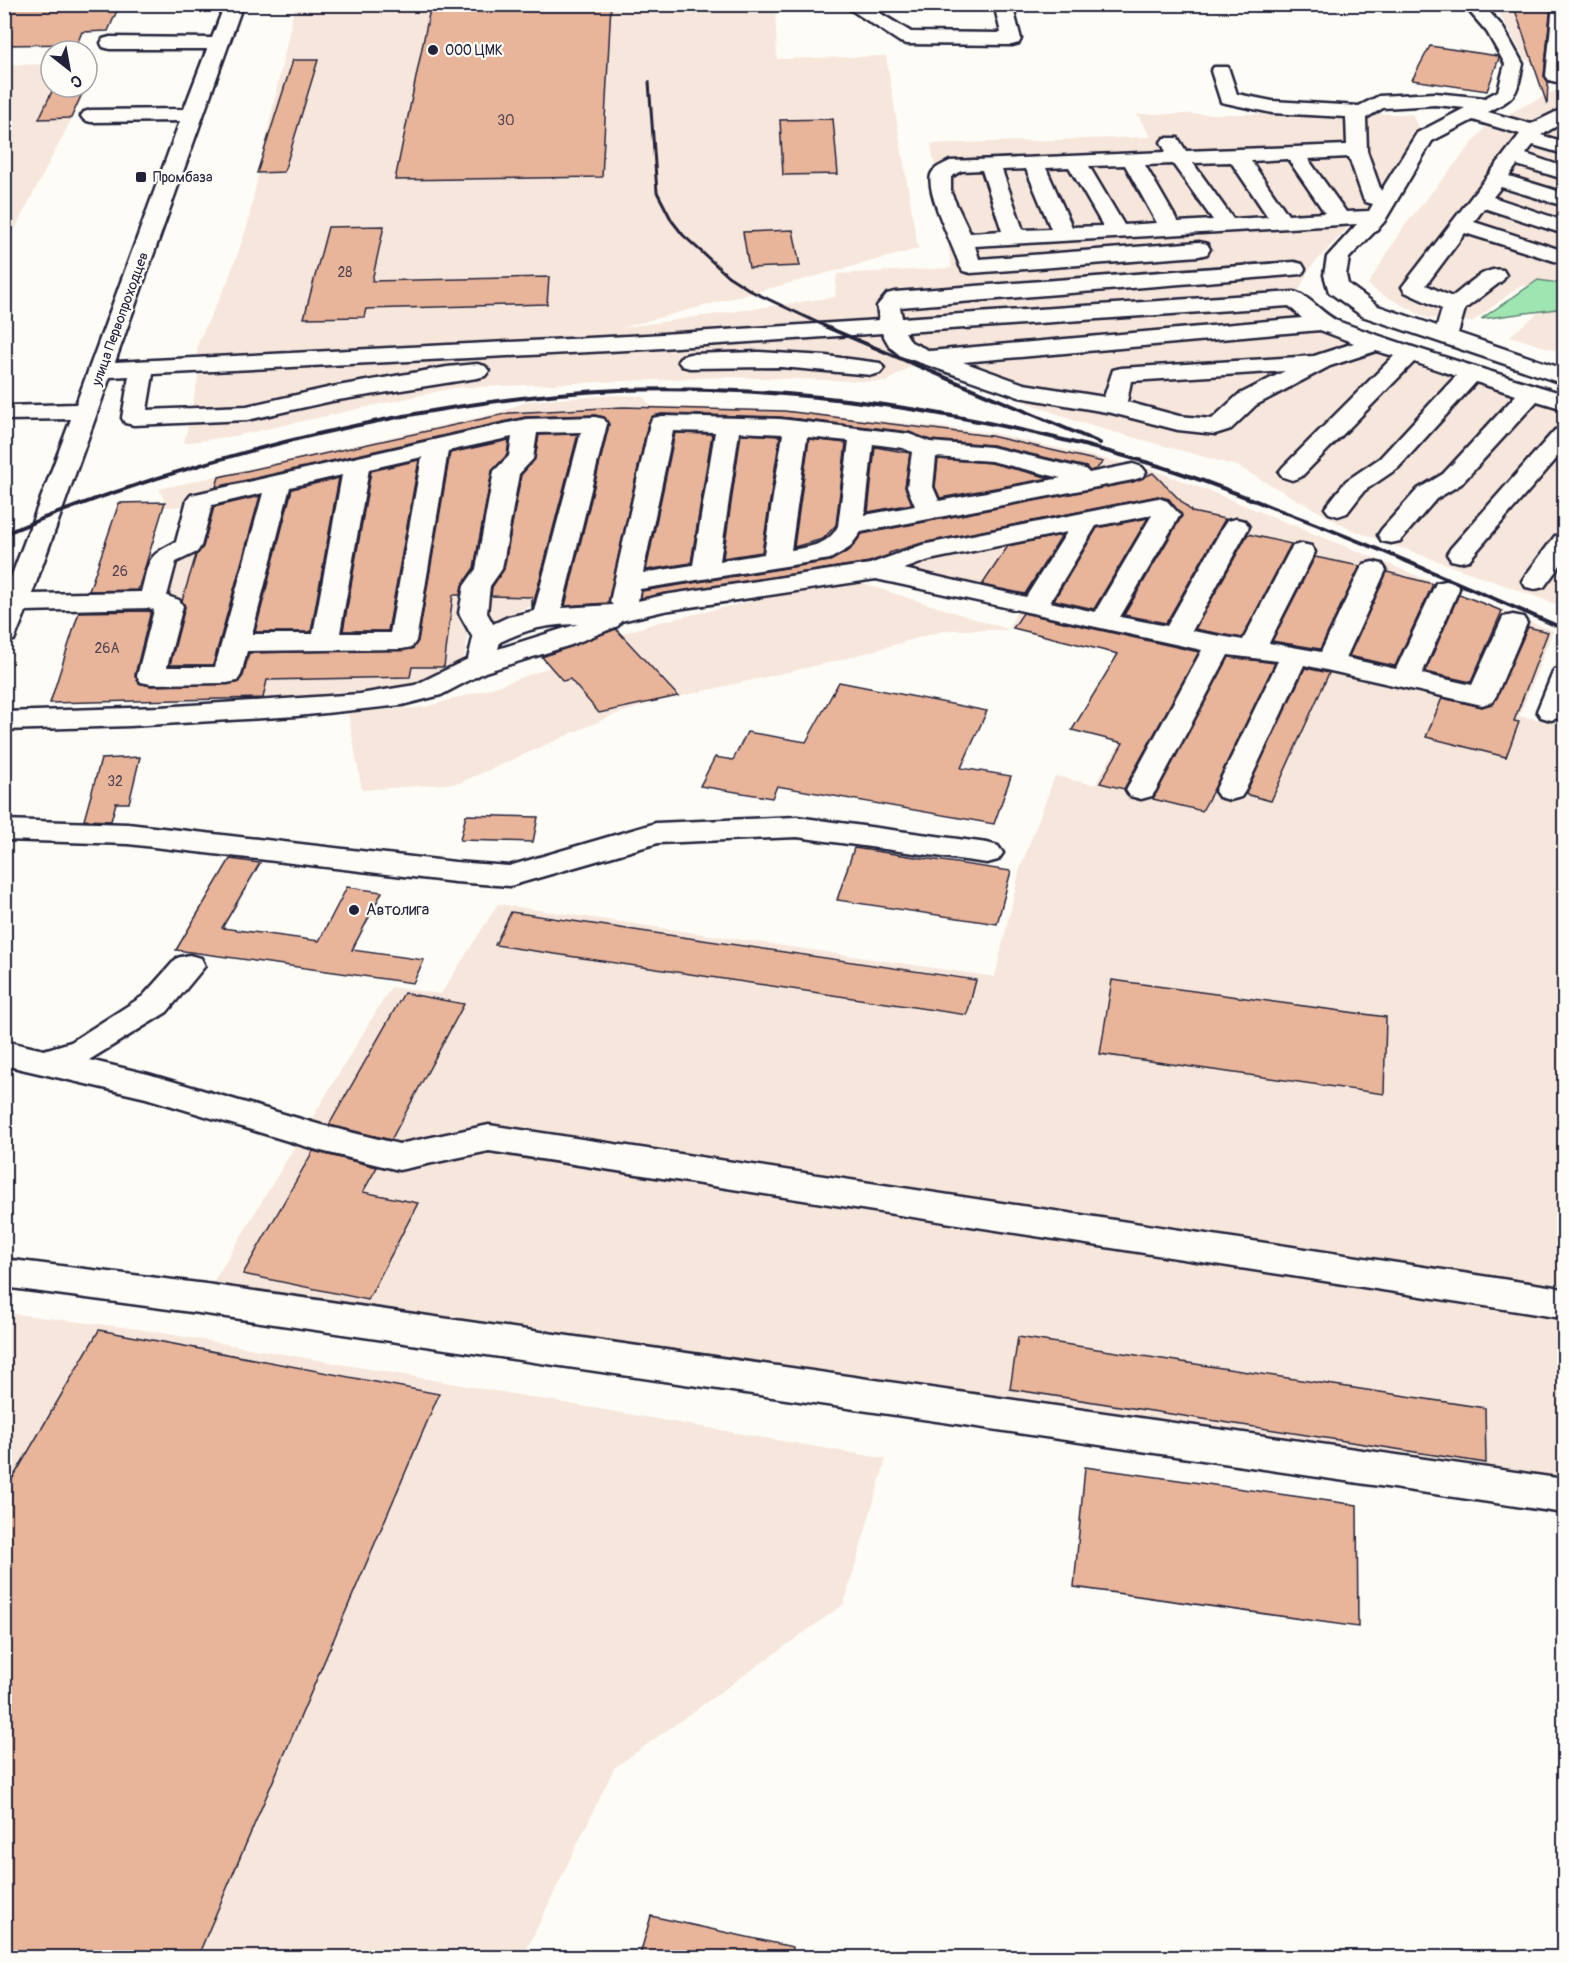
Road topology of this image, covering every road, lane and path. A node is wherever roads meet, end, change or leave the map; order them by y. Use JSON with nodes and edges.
{"nodes":[{"id":1,"x":234,"y":4,"type":"edge"},
{"id":2,"x":851,"y":4,"type":"edge"},
{"id":3,"x":1003,"y":4,"type":"edge"},
{"id":4,"x":1562,"y":4,"type":"edge"},
{"id":5,"x":1480,"y":6,"type":"edge"},
{"id":6,"x":110,"y":43,"type":"dead end"},
{"id":7,"x":219,"y":44,"type":"junction"},
{"id":8,"x":1221,"y":71,"type":"dead end"},
{"id":9,"x":1521,"y":90,"type":"edge"},
{"id":10,"x":1361,"y":112,"type":"junction"},
{"id":11,"x":192,"y":115,"type":"junction"},
{"id":12,"x":91,"y":116,"type":"dead end"},
{"id":13,"x":1561,"y":119,"type":"edge"},
{"id":14,"x":1531,"y":134,"type":"junction"},
{"id":15,"x":1147,"y":138,"type":"dead end"},
{"id":16,"x":1169,"y":138,"type":"junction"},
{"id":17,"x":1356,"y":143,"type":"junction"},
{"id":18,"x":1564,"y":148,"type":"edge"},
{"id":19,"x":1294,"y":153,"type":"junction"},
{"id":20,"x":1237,"y":155,"type":"junction"},
{"id":21,"x":1179,"y":157,"type":"junction"},
{"id":22,"x":1513,"y":157,"type":"junction"},
{"id":23,"x":1132,"y":159,"type":"junction"},
{"id":24,"x":1076,"y":160,"type":"junction"},
{"id":25,"x":1033,"y":162,"type":"junction"},
{"id":26,"x":990,"y":164,"type":"junction"},
{"id":27,"x":1564,"y":173,"type":"edge"},
{"id":28,"x":1496,"y":179,"type":"junction"},
{"id":29,"x":1480,"y":200,"type":"junction"},
{"id":30,"x":1564,"y":200,"type":"edge"},
{"id":31,"x":1374,"y":208,"type":"junction"},
{"id":32,"x":1340,"y":219,"type":"junction"},
{"id":33,"x":1282,"y":222,"type":"junction"},
{"id":34,"x":1250,"y":224,"type":"junction"},
{"id":35,"x":1227,"y":225,"type":"junction"},
{"id":36,"x":1461,"y":225,"type":"junction"},
{"id":37,"x":1171,"y":228,"type":"junction"},
{"id":38,"x":1564,"y":228,"type":"edge"},
{"id":39,"x":1117,"y":231,"type":"junction"},
{"id":40,"x":1065,"y":234,"type":"junction"},
{"id":41,"x":1015,"y":237,"type":"junction"},
{"id":42,"x":962,"y":240,"type":"junction"},
{"id":43,"x":1263,"y":244,"type":"dead end"},
{"id":44,"x":1216,"y":248,"type":"dead end"},
{"id":45,"x":1564,"y":258,"type":"edge"},
{"id":46,"x":1294,"y":269,"type":"dead end"},
{"id":47,"x":1495,"y":275,"type":"dead end"},
{"id":48,"x":1454,"y":306,"type":"junction"},
{"id":49,"x":1322,"y":323,"type":"junction"},
{"id":50,"x":892,"y":327,"type":"junction"},
{"id":51,"x":1445,"y":339,"type":"junction"},
{"id":52,"x":1376,"y":343,"type":"junction"},
{"id":53,"x":1409,"y":354,"type":"junction"},
{"id":54,"x":930,"y":358,"type":"junction"},
{"id":55,"x":1322,"y":361,"type":"junction"},
{"id":56,"x":872,"y":368,"type":"dead end"},
{"id":57,"x":142,"y":369,"type":"junction"},
{"id":58,"x":101,"y":370,"type":"junction"},
{"id":59,"x":1471,"y":373,"type":"junction"},
{"id":60,"x":1564,"y":377,"type":"edge"},
{"id":61,"x":1532,"y":392,"type":"junction"},
{"id":62,"x":1564,"y":402,"type":"edge"},
{"id":63,"x":1114,"y":406,"type":"junction"},
{"id":64,"x":86,"y":411,"type":"junction"},
{"id":65,"x":4,"y":413,"type":"edge"},
{"id":66,"x":728,"y":425,"type":"junction"},
{"id":67,"x":526,"y":426,"type":"junction"},
{"id":68,"x":796,"y":428,"type":"junction"},
{"id":69,"x":1564,"y":435,"type":"edge"},
{"id":70,"x":862,"y":437,"type":"junction"},
{"id":71,"x":435,"y":447,"type":"junction"},
{"id":72,"x":925,"y":449,"type":"junction"},
{"id":73,"x":357,"y":465,"type":"junction"},
{"id":74,"x":1134,"y":472,"type":"dead end"},
{"id":75,"x":1292,"y":472,"type":"dead end"},
{"id":76,"x":279,"y":482,"type":"junction"},
{"id":77,"x":1083,"y":482,"type":"junction"},
{"id":78,"x":1338,"y":508,"type":"dead end"},
{"id":79,"x":930,"y":512,"type":"junction"},
{"id":80,"x":1087,"y":520,"type":"junction"},
{"id":81,"x":851,"y":526,"type":"junction"},
{"id":82,"x":1236,"y":527,"type":"dead end"},
{"id":83,"x":1391,"y":535,"type":"dead end"},
{"id":84,"x":995,"y":538,"type":"junction"},
{"id":85,"x":1564,"y":542,"type":"edge"},
{"id":86,"x":1302,"y":552,"type":"dead end"},
{"id":87,"x":1460,"y":554,"type":"dead end"},
{"id":88,"x":776,"y":561,"type":"junction"},
{"id":89,"x":1374,"y":570,"type":"dead end"},
{"id":90,"x":705,"y":571,"type":"junction"},
{"id":91,"x":876,"y":571,"type":"junction"},
{"id":92,"x":1535,"y":581,"type":"dead end"},
{"id":93,"x":627,"y":583,"type":"junction"},
{"id":94,"x":1446,"y":589,"type":"dead end"},
{"id":95,"x":965,"y":590,"type":"junction"},
{"id":96,"x":152,"y":600,"type":"junction"},
{"id":97,"x":16,"y":603,"type":"junction"},
{"id":98,"x":1034,"y":606,"type":"junction"},
{"id":99,"x":622,"y":613,"type":"junction"},
{"id":100,"x":546,"y":616,"type":"junction"},
{"id":101,"x":1103,"y":622,"type":"junction"},
{"id":102,"x":1513,"y":623,"type":"dead end"},
{"id":103,"x":4,"y":634,"type":"edge"},
{"id":104,"x":1175,"y":637,"type":"junction"},
{"id":105,"x":325,"y":642,"type":"junction"},
{"id":106,"x":236,"y":643,"type":"junction"},
{"id":107,"x":1219,"y":645,"type":"junction"},
{"id":108,"x":1252,"y":650,"type":"junction"},
{"id":109,"x":484,"y":651,"type":"junction"},
{"id":110,"x":1295,"y":655,"type":"junction"},
{"id":111,"x":1330,"y":663,"type":"junction"},
{"id":112,"x":1564,"y":676,"type":"edge"},
{"id":113,"x":1406,"y":679,"type":"junction"},
{"id":114,"x":1551,"y":711,"type":"dead end"},
{"id":115,"x":4,"y":721,"type":"edge"},
{"id":116,"x":1141,"y":790,"type":"dead end"},
{"id":117,"x":1230,"y":791,"type":"dead end"},
{"id":118,"x":4,"y":830,"type":"edge"},
{"id":119,"x":987,"y":853,"type":"dead end"},
{"id":120,"x":189,"y":966,"type":"dead end"},
{"id":121,"x":4,"y":1053,"type":"edge"},
{"id":122,"x":46,"y":1062,"type":"junction"},
{"id":123,"x":4,"y":1273,"type":"edge"},
{"id":124,"x":1555,"y":1302,"type":"dead end"},
{"id":125,"x":1564,"y":1496,"type":"edge"}],
"edges":[{"from":1,"to":7,"type":"street","name":"улица Первопроходцев"},
{"from":2,"to":3,"type":"street"},
{"from":4,"to":9,"type":"street"},
{"from":5,"to":9,"type":"street"},
{"from":6,"to":7,"type":"street"},
{"from":7,"to":11,"type":"street","name":"улица Первопроходцев"},
{"from":8,"to":10,"type":"street"},
{"from":9,"to":10,"type":"street"},
{"from":9,"to":14,"type":"street"},
{"from":9,"to":31,"type":"street"},
{"from":10,"to":17,"type":"street"},
{"from":11,"to":12,"type":"street"},
{"from":11,"to":58,"type":"street","name":"улица Первопроходцев"},
{"from":13,"to":14,"type":"street"},
{"from":14,"to":18,"type":"street"},
{"from":14,"to":22,"type":"street"},
{"from":15,"to":16,"type":"street"},
{"from":16,"to":17,"type":"street"},
{"from":16,"to":21,"type":"street"},
{"from":17,"to":19,"type":"street"},
{"from":17,"to":31,"type":"street"},
{"from":19,"to":20,"type":"street"},
{"from":19,"to":32,"type":"street"},
{"from":20,"to":21,"type":"street"},
{"from":20,"to":33,"type":"street"},
{"from":21,"to":23,"type":"street"},
{"from":21,"to":35,"type":"street"},
{"from":22,"to":27,"type":"street"},
{"from":22,"to":28,"type":"street"},
{"from":23,"to":24,"type":"street"},
{"from":23,"to":37,"type":"street"},
{"from":24,"to":25,"type":"street"},
{"from":24,"to":39,"type":"street"},
{"from":25,"to":26,"type":"street"},
{"from":25,"to":40,"type":"street"},
{"from":26,"to":41,"type":"street"},
{"from":26,"to":42,"type":"street"},
{"from":28,"to":29,"type":"street"},
{"from":28,"to":30,"type":"street"},
{"from":29,"to":36,"type":"street"},
{"from":29,"to":38,"type":"street"},
{"from":31,"to":32,"type":"street"},
{"from":31,"to":51,"type":"street"},
{"from":32,"to":33,"type":"street"},
{"from":33,"to":34,"type":"street"},
{"from":34,"to":35,"type":"street"},
{"from":34,"to":43,"type":"street"},
{"from":35,"to":37,"type":"street"},
{"from":36,"to":45,"type":"street"},
{"from":36,"to":48,"type":"street"},
{"from":37,"to":39,"type":"street"},
{"from":39,"to":40,"type":"street"},
{"from":40,"to":41,"type":"street"},
{"from":41,"to":42,"type":"street"},
{"from":42,"to":44,"type":"street"},
{"from":46,"to":50,"type":"street"},
{"from":47,"to":48,"type":"street"},
{"from":48,"to":51,"type":"street"},
{"from":49,"to":50,"type":"street"},
{"from":49,"to":52,"type":"street"},
{"from":49,"to":54,"type":"street"},
{"from":50,"to":54,"type":"street"},
{"from":50,"to":57,"type":"street"},
{"from":51,"to":60,"type":"street"},
{"from":52,"to":53,"type":"street"},
{"from":52,"to":55,"type":"street"},
{"from":53,"to":59,"type":"street"},
{"from":53,"to":75,"type":"street"},
{"from":54,"to":63,"type":"street"},
{"from":55,"to":63,"type":"street"},
{"from":55,"to":63,"type":"street"},
{"from":56,"to":57,"type":"street"},
{"from":57,"to":58,"type":"street"},
{"from":58,"to":64,"type":"street","name":"улица Первопроходцев"},
{"from":59,"to":61,"type":"street"},
{"from":59,"to":78,"type":"street"},
{"from":61,"to":62,"type":"street"},
{"from":61,"to":83,"type":"street"},
{"from":64,"to":65,"type":"street"},
{"from":64,"to":97,"type":"street","name":"улица Первопроходцев"},
{"from":66,"to":68,"type":"street"},
{"from":66,"to":90,"type":"street"},
{"from":66,"to":93,"type":"street"},
{"from":67,"to":71,"type":"street"},
{"from":67,"to":100,"type":"street"},
{"from":67,"to":109,"type":"street"},
{"from":68,"to":70,"type":"street"},
{"from":68,"to":88,"type":"street"},
{"from":69,"to":87,"type":"street"},
{"from":70,"to":72,"type":"street"},
{"from":70,"to":81,"type":"street"},
{"from":71,"to":73,"type":"street"},
{"from":71,"to":105,"type":"street"},
{"from":72,"to":77,"type":"street"},
{"from":72,"to":79,"type":"street"},
{"from":73,"to":76,"type":"street"},
{"from":73,"to":105,"type":"street"},
{"from":74,"to":77,"type":"street"},
{"from":76,"to":96,"type":"street"},
{"from":76,"to":106,"type":"street"},
{"from":77,"to":79,"type":"street"},
{"from":79,"to":81,"type":"street"},
{"from":80,"to":84,"type":"street"},
{"from":80,"to":98,"type":"street"},
{"from":80,"to":101,"type":"street"},
{"from":81,"to":88,"type":"street"},
{"from":82,"to":104,"type":"street"},
{"from":84,"to":91,"type":"street"},
{"from":84,"to":95,"type":"street"},
{"from":85,"to":92,"type":"street"},
{"from":86,"to":108,"type":"street"},
{"from":88,"to":90,"type":"street"},
{"from":89,"to":111,"type":"street"},
{"from":90,"to":93,"type":"street"},
{"from":91,"to":95,"type":"street"},
{"from":91,"to":99,"type":"street"},
{"from":93,"to":99,"type":"street"},
{"from":94,"to":113,"type":"street"},
{"from":95,"to":98,"type":"street"},
{"from":96,"to":97,"type":"street"},
{"from":96,"to":106,"type":"street"},
{"from":97,"to":103,"type":"street","name":"улица Первопроходцев"},
{"from":98,"to":101,"type":"street"},
{"from":99,"to":100,"type":"street"},
{"from":99,"to":109,"type":"street"},
{"from":100,"to":109,"type":"street"},
{"from":101,"to":104,"type":"street"},
{"from":102,"to":113,"type":"street"},
{"from":104,"to":107,"type":"street"},
{"from":105,"to":106,"type":"street"},
{"from":107,"to":108,"type":"street"},
{"from":107,"to":116,"type":"street"},
{"from":108,"to":110,"type":"street"},
{"from":109,"to":115,"type":"street"},
{"from":110,"to":111,"type":"street"},
{"from":110,"to":117,"type":"street"},
{"from":111,"to":113,"type":"street"},
{"from":112,"to":114,"type":"street"},
{"from":118,"to":119,"type":"street"},
{"from":120,"to":122,"type":"street"},
{"from":121,"to":122,"type":"street"},
{"from":122,"to":124,"type":"street"},
{"from":123,"to":125,"type":"street"}]}
